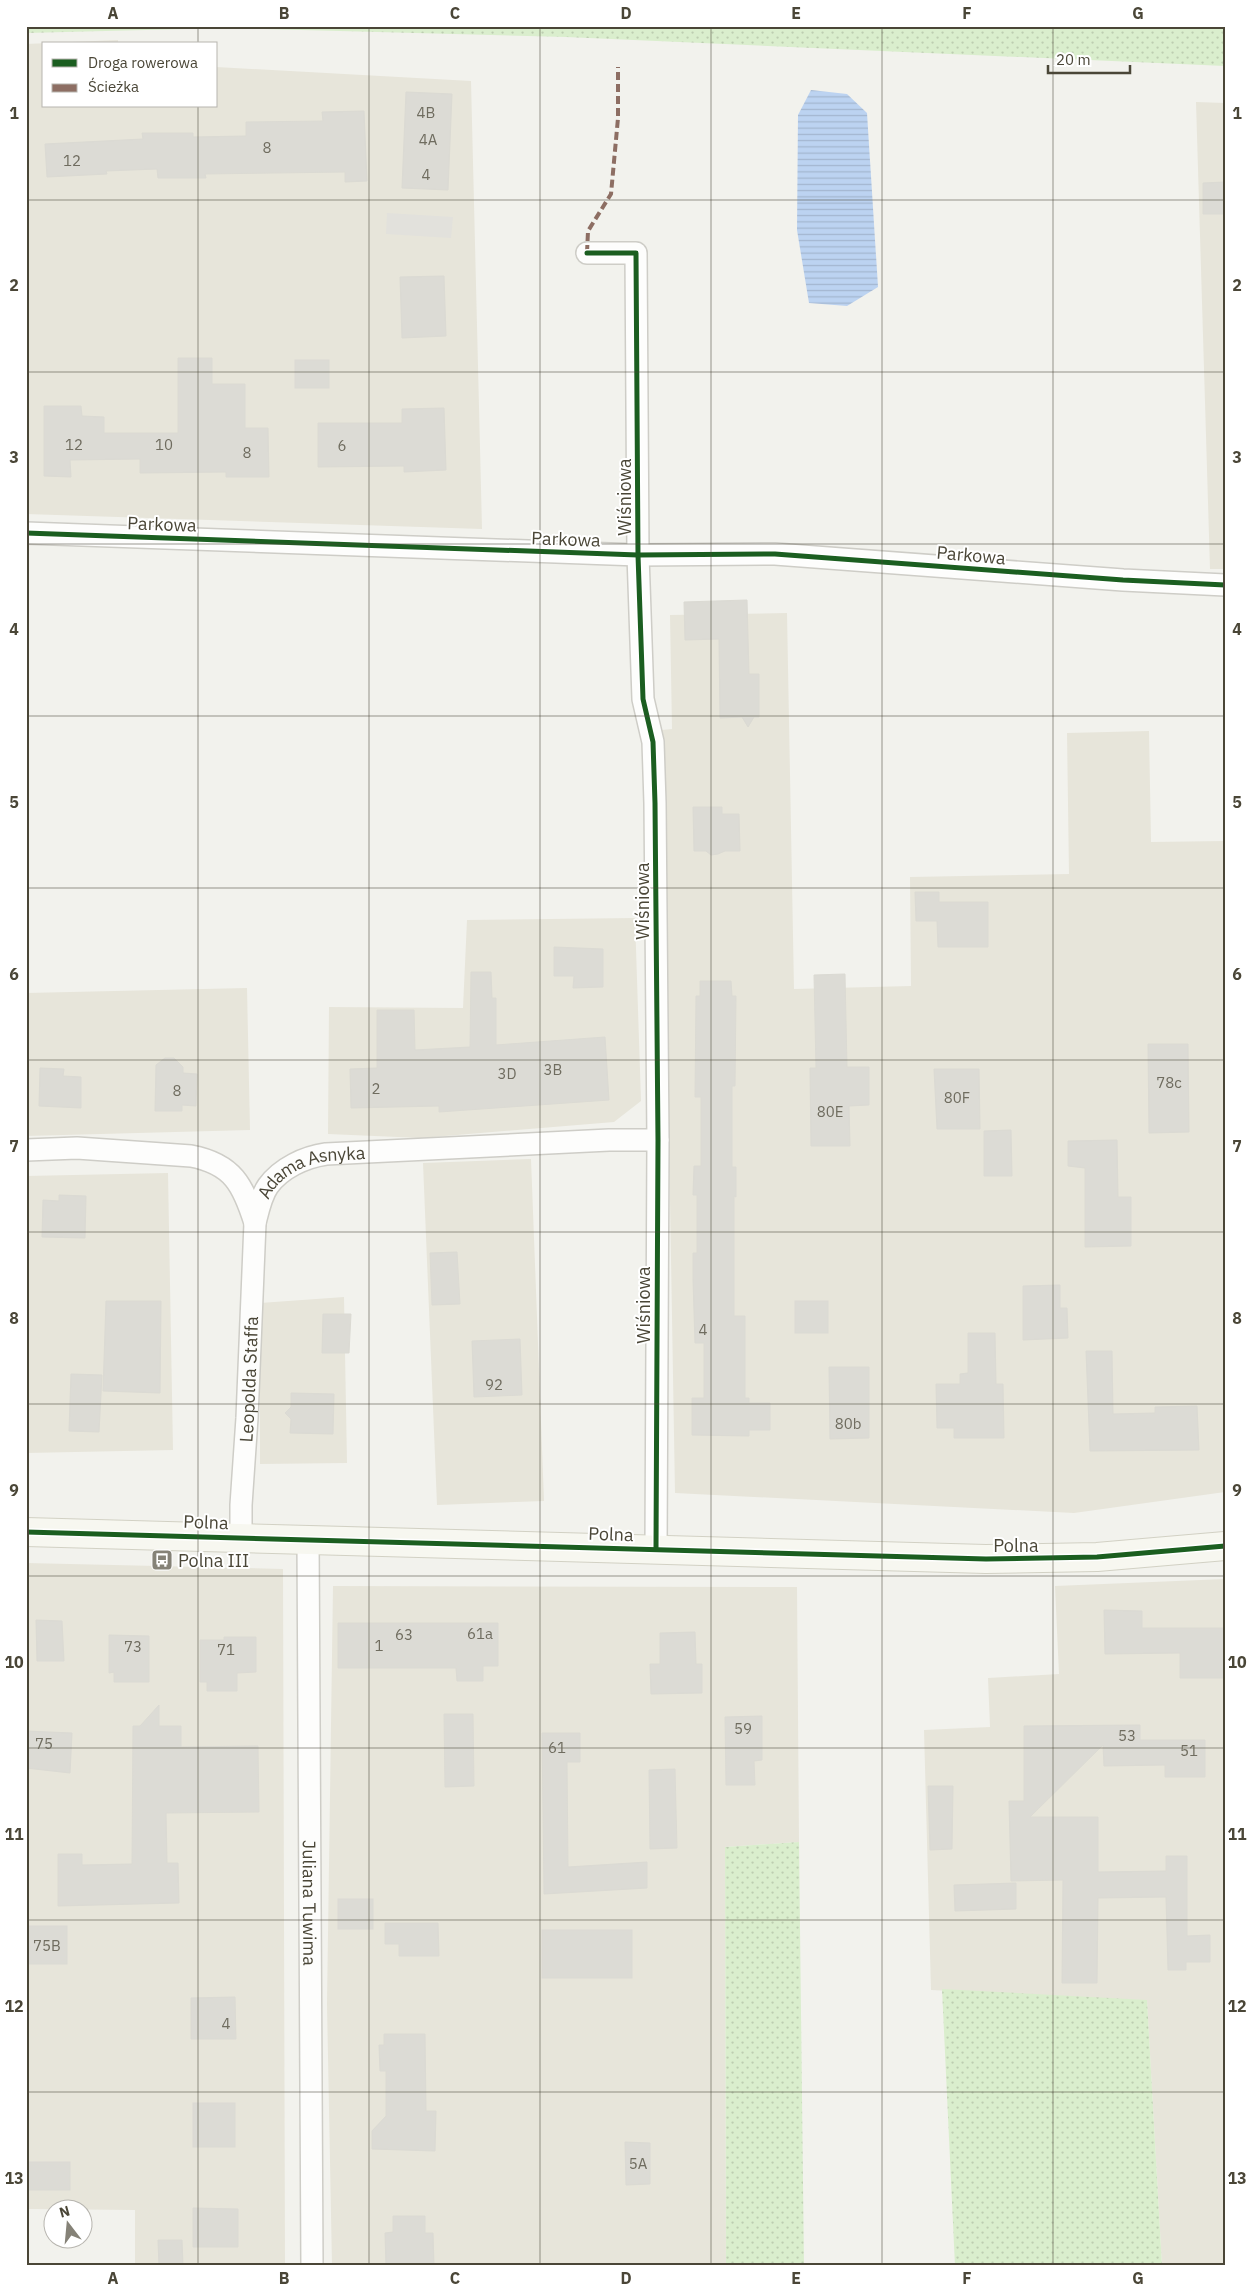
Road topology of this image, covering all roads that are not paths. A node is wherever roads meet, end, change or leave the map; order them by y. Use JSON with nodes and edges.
{"nodes":[{"id":1,"x":587,"y":253,"type":"dead end"},
{"id":2,"x":26,"y":533,"type":"edge"},
{"id":3,"x":638,"y":555,"type":"junction"},
{"id":4,"x":1225,"y":585,"type":"edge"},
{"id":5,"x":658,"y":1140,"type":"junction"},
{"id":6,"x":26,"y":1150,"type":"edge"},
{"id":7,"x":255,"y":1223,"type":"junction"},
{"id":8,"x":26,"y":1532,"type":"edge"},
{"id":9,"x":241,"y":1537,"type":"junction"},
{"id":10,"x":308,"y":1539,"type":"junction"},
{"id":11,"x":1225,"y":1546,"type":"edge"},
{"id":12,"x":656,"y":1549,"type":"junction"},
{"id":13,"x":312,"y":2266,"type":"edge"}],
"edges":[{"from":1,"to":3,"type":"street","name":"Wiśniowa"},
{"from":2,"to":3,"type":"street","name":"Parkowa"},
{"from":3,"to":4,"type":"street","name":"Parkowa"},
{"from":3,"to":5,"type":"street","name":"Wiśniowa"},
{"from":5,"to":7,"type":"street","name":"Adama Asnyka"},
{"from":5,"to":12,"type":"street","name":"Wiśniowa"},
{"from":6,"to":7,"type":"street","name":"Adama Asnyka"},
{"from":7,"to":9,"type":"street","name":"Leopolda Staffa"},
{"from":8,"to":9,"type":"street","name":"Polna"},
{"from":9,"to":10,"type":"street","name":"Polna"},
{"from":10,"to":12,"type":"street","name":"Polna"},
{"from":10,"to":13,"type":"street","name":"Juliana Tuwima"},
{"from":11,"to":12,"type":"street","name":"Polna"}]}
